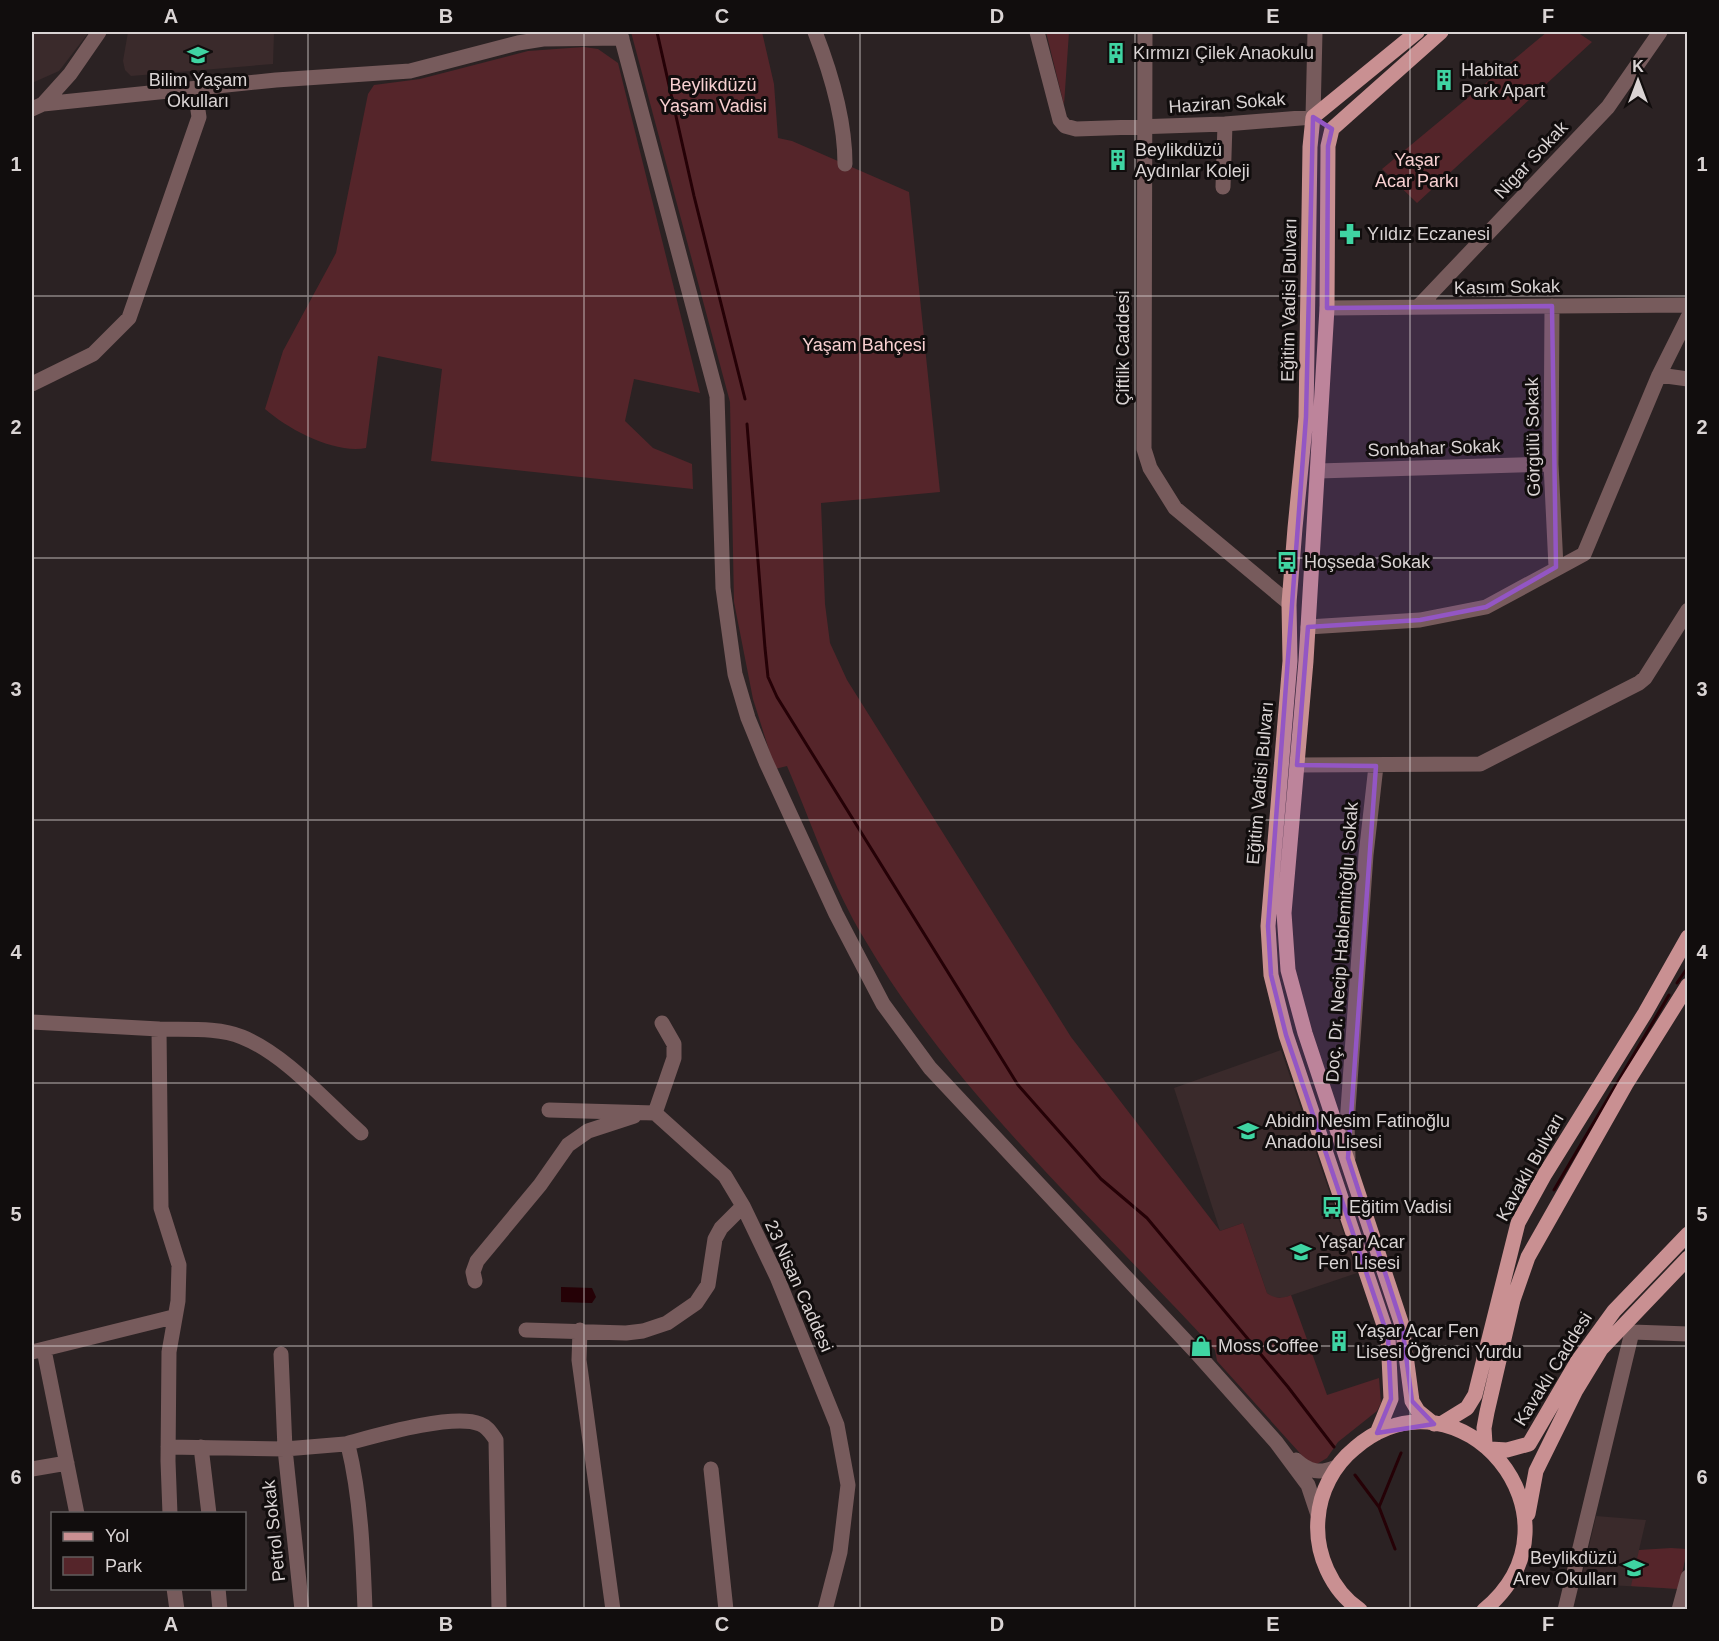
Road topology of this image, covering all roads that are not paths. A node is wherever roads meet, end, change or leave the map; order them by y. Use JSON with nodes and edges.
{"nodes":[{"id":1,"x":99,"y":32,"type":"edge"},
{"id":2,"x":815,"y":32,"type":"edge"},
{"id":3,"x":1037,"y":32,"type":"edge"},
{"id":4,"x":1145,"y":32,"type":"edge"},
{"id":5,"x":1315,"y":32,"type":"edge"},
{"id":6,"x":1418,"y":32,"type":"edge"},
{"id":7,"x":1441,"y":32,"type":"edge"},
{"id":8,"x":1660,"y":32,"type":"edge"},
{"id":9,"x":621,"y":35,"type":"edge"},
{"id":10,"x":195,"y":90,"type":"junction"},
{"id":11,"x":37,"y":107,"type":"edge"},
{"id":12,"x":1313,"y":117,"type":"junction"},
{"id":13,"x":1225,"y":124,"type":"junction"},
{"id":14,"x":1143,"y":128,"type":"junction"},
{"id":15,"x":1332,"y":129,"type":"junction"},
{"id":16,"x":845,"y":164,"type":"dead end"},
{"id":17,"x":1223,"y":187,"type":"dead end"},
{"id":18,"x":1688,"y":305,"type":"edge"},
{"id":19,"x":1552,"y":306,"type":"junction"},
{"id":20,"x":1418,"y":307,"type":"junction"},
{"id":21,"x":1328,"y":308,"type":"junction"},
{"id":22,"x":1688,"y":317,"type":"edge"},
{"id":23,"x":1659,"y":375,"type":"junction"},
{"id":24,"x":1688,"y":380,"type":"edge"},
{"id":25,"x":32,"y":384,"type":"edge"},
{"id":26,"x":1551,"y":464,"type":"junction"},
{"id":27,"x":1318,"y":471,"type":"junction"},
{"id":28,"x":1556,"y":567,"type":"junction"},
{"id":29,"x":1289,"y":603,"type":"junction"},
{"id":30,"x":1688,"y":610,"type":"edge"},
{"id":31,"x":1291,"y":626,"type":"junction"},
{"id":32,"x":1308,"y":627,"type":"junction"},
{"id":33,"x":1297,"y":765,"type":"junction"},
{"id":34,"x":1376,"y":766,"type":"junction"},
{"id":35,"x":1688,"y":937,"type":"edge"},
{"id":36,"x":1688,"y":985,"type":"edge"},
{"id":37,"x":32,"y":1022,"type":"edge"},
{"id":38,"x":662,"y":1023,"type":"dead end"},
{"id":39,"x":159,"y":1029,"type":"junction"},
{"id":40,"x":549,"y":1110,"type":"dead end"},
{"id":41,"x":650,"y":1113,"type":"junction"},
{"id":42,"x":361,"y":1133,"type":"dead end"},
{"id":43,"x":1348,"y":1158,"type":"junction"},
{"id":44,"x":742,"y":1206,"type":"junction"},
{"id":45,"x":1688,"y":1234,"type":"edge"},
{"id":46,"x":1688,"y":1258,"type":"edge"},
{"id":47,"x":475,"y":1281,"type":"dead end"},
{"id":48,"x":173,"y":1317,"type":"junction"},
{"id":49,"x":526,"y":1330,"type":"dead end"},
{"id":50,"x":580,"y":1330,"type":"junction"},
{"id":51,"x":1626,"y":1330,"type":"junction"},
{"id":52,"x":1688,"y":1334,"type":"edge"},
{"id":53,"x":38,"y":1351,"type":"edge"},
{"id":54,"x":280,"y":1354,"type":"dead end"},
{"id":55,"x":1437,"y":1424,"type":"junction"},
{"id":56,"x":1377,"y":1433,"type":"junction"},
{"id":57,"x":1276,"y":1442,"type":"junction"},
{"id":58,"x":345,"y":1444,"type":"junction"},
{"id":59,"x":1488,"y":1446,"type":"junction"},
{"id":60,"x":168,"y":1447,"type":"junction"},
{"id":61,"x":201,"y":1448,"type":"junction"},
{"id":62,"x":285,"y":1449,"type":"junction"},
{"id":63,"x":67,"y":1463,"type":"junction"},
{"id":64,"x":1336,"y":1467,"type":"junction"},
{"id":65,"x":32,"y":1469,"type":"edge"},
{"id":66,"x":711,"y":1469,"type":"dead end"},
{"id":67,"x":76,"y":1512,"type":"edge"},
{"id":68,"x":170,"y":1512,"type":"edge"},
{"id":69,"x":209,"y":1512,"type":"edge"},
{"id":70,"x":1318,"y":1515,"type":"junction"},
{"id":71,"x":1526,"y":1526,"type":"junction"},
{"id":72,"x":1688,"y":1577,"type":"edge"},
{"id":73,"x":174,"y":1590,"type":"edge"},
{"id":74,"x":218,"y":1590,"type":"edge"},
{"id":75,"x":1340,"y":1591,"type":"junction"},
{"id":76,"x":1490,"y":1607,"type":"edge"},
{"id":77,"x":177,"y":1610,"type":"edge"},
{"id":78,"x":220,"y":1610,"type":"edge"},
{"id":79,"x":302,"y":1610,"type":"edge"},
{"id":80,"x":365,"y":1610,"type":"edge"},
{"id":81,"x":499,"y":1610,"type":"edge"},
{"id":82,"x":613,"y":1610,"type":"edge"},
{"id":83,"x":726,"y":1610,"type":"edge"},
{"id":84,"x":825,"y":1610,"type":"edge"},
{"id":85,"x":1343,"y":1610,"type":"edge"},
{"id":86,"x":1360,"y":1610,"type":"edge"},
{"id":87,"x":1565,"y":1610,"type":"edge"},
{"id":88,"x":1679,"y":1610,"type":"edge"}],
"edges":[{"from":1,"to":11,"type":"street"},
{"from":2,"to":16,"type":"street"},
{"from":3,"to":14,"type":"street","name":"Haziran Sokak"},
{"from":4,"to":14,"type":"street","name":"Çiftlik Caddesi"},
{"from":5,"to":12,"type":"street"},
{"from":6,"to":12,"type":"main road"},
{"from":7,"to":15,"type":"main road"},
{"from":8,"to":20,"type":"street","name":"Nigar Sokak"},
{"from":9,"to":10,"type":"street"},
{"from":9,"to":57,"type":"street"},
{"from":10,"to":11,"type":"street"},
{"from":10,"to":25,"type":"street"},
{"from":12,"to":13,"type":"street","name":"Haziran Sokak"},
{"from":12,"to":15,"type":"street"},
{"from":12,"to":29,"type":"main road","name":"Eğitim Vadisi Bulvarı"},
{"from":13,"to":14,"type":"street","name":"Haziran Sokak"},
{"from":13,"to":17,"type":"street"},
{"from":14,"to":29,"type":"street","name":"Çiftlik Caddesi"},
{"from":15,"to":21,"type":"main road","name":"Eğitim Vadisi Bulvarı"},
{"from":18,"to":19,"type":"street","name":"Kasım Sokak"},
{"from":19,"to":20,"type":"street","name":"Kasım Sokak"},
{"from":19,"to":26,"type":"street","name":"Görgülü Sokak"},
{"from":20,"to":21,"type":"street","name":"Kasım Sokak"},
{"from":21,"to":27,"type":"main road","name":"Eğitim Vadisi Bulvarı"},
{"from":22,"to":23,"type":"street"},
{"from":23,"to":24,"type":"street"},
{"from":23,"to":28,"type":"street"},
{"from":26,"to":27,"type":"street","name":"Sonbahar Sokak"},
{"from":26,"to":28,"type":"street","name":"Görgülü Sokak"},
{"from":27,"to":32,"type":"main road","name":"Eğitim Vadisi Bulvarı"},
{"from":28,"to":32,"type":"street"},
{"from":29,"to":31,"type":"main road","name":"Eğitim Vadisi Bulvarı"},
{"from":30,"to":34,"type":"street"},
{"from":31,"to":32,"type":"main road"},
{"from":31,"to":56,"type":"main road","name":"Eğitim Vadisi Bulvarı"},
{"from":32,"to":33,"type":"main road","name":"Eğitim Vadisi Bulvarı"},
{"from":33,"to":34,"type":"street"},
{"from":33,"to":43,"type":"main road","name":"Eğitim Vadisi Bulvarı"},
{"from":34,"to":43,"type":"street","name":"Doç. Dr. Necip Hablemitoğlu Sokak"},
{"from":35,"to":55,"type":"main road","name":"Kavaklı Bulvarı"},
{"from":36,"to":59,"type":"main road"},
{"from":37,"to":39,"type":"street"},
{"from":38,"to":41,"type":"street"},
{"from":39,"to":42,"type":"street"},
{"from":39,"to":48,"type":"street"},
{"from":40,"to":41,"type":"street"},
{"from":41,"to":44,"type":"street","name":"23 Nisan Caddesi"},
{"from":41,"to":47,"type":"street"},
{"from":43,"to":55,"type":"main road","name":"Eğitim Vadisi Bulvarı"},
{"from":44,"to":50,"type":"street"},
{"from":44,"to":84,"type":"street","name":"23 Nisan Caddesi"},
{"from":45,"to":59,"type":"main road","name":"Kavaklı Caddesi"},
{"from":46,"to":51,"type":"main road","name":"Kavaklı Caddesi"},
{"from":48,"to":53,"type":"street"},
{"from":48,"to":60,"type":"street"},
{"from":49,"to":50,"type":"street"},
{"from":50,"to":82,"type":"street"},
{"from":51,"to":52,"type":"street"},
{"from":51,"to":71,"type":"main road","name":"Kavaklı Caddesi"},
{"from":51,"to":87,"type":"street"},
{"from":53,"to":63,"type":"street"},
{"from":54,"to":62,"type":"street","name":"Petrol Sokak"},
{"from":55,"to":56,"type":"main road"},
{"from":55,"to":59,"type":"main road"},
{"from":56,"to":64,"type":"main road"},
{"from":57,"to":64,"type":"street"},
{"from":57,"to":70,"type":"street"},
{"from":58,"to":62,"type":"street"},
{"from":58,"to":80,"type":"street"},
{"from":58,"to":81,"type":"street"},
{"from":59,"to":71,"type":"main road"},
{"from":60,"to":61,"type":"street"},
{"from":60,"to":68,"type":"street"},
{"from":61,"to":62,"type":"street"},
{"from":61,"to":69,"type":"street"},
{"from":62,"to":79,"type":"street","name":"Petrol Sokak"},
{"from":63,"to":65,"type":"street"},
{"from":63,"to":67,"type":"street"},
{"from":64,"to":70,"type":"main road"},
{"from":66,"to":83,"type":"street"},
{"from":70,"to":75,"type":"main road"},
{"from":71,"to":76,"type":"main road","name":"Kavaklı Caddesi"},
{"from":72,"to":88,"type":"street"},
{"from":73,"to":77,"type":"street"},
{"from":74,"to":78,"type":"street"},
{"from":75,"to":85,"type":"main road"},
{"from":75,"to":86,"type":"main road"}]}
